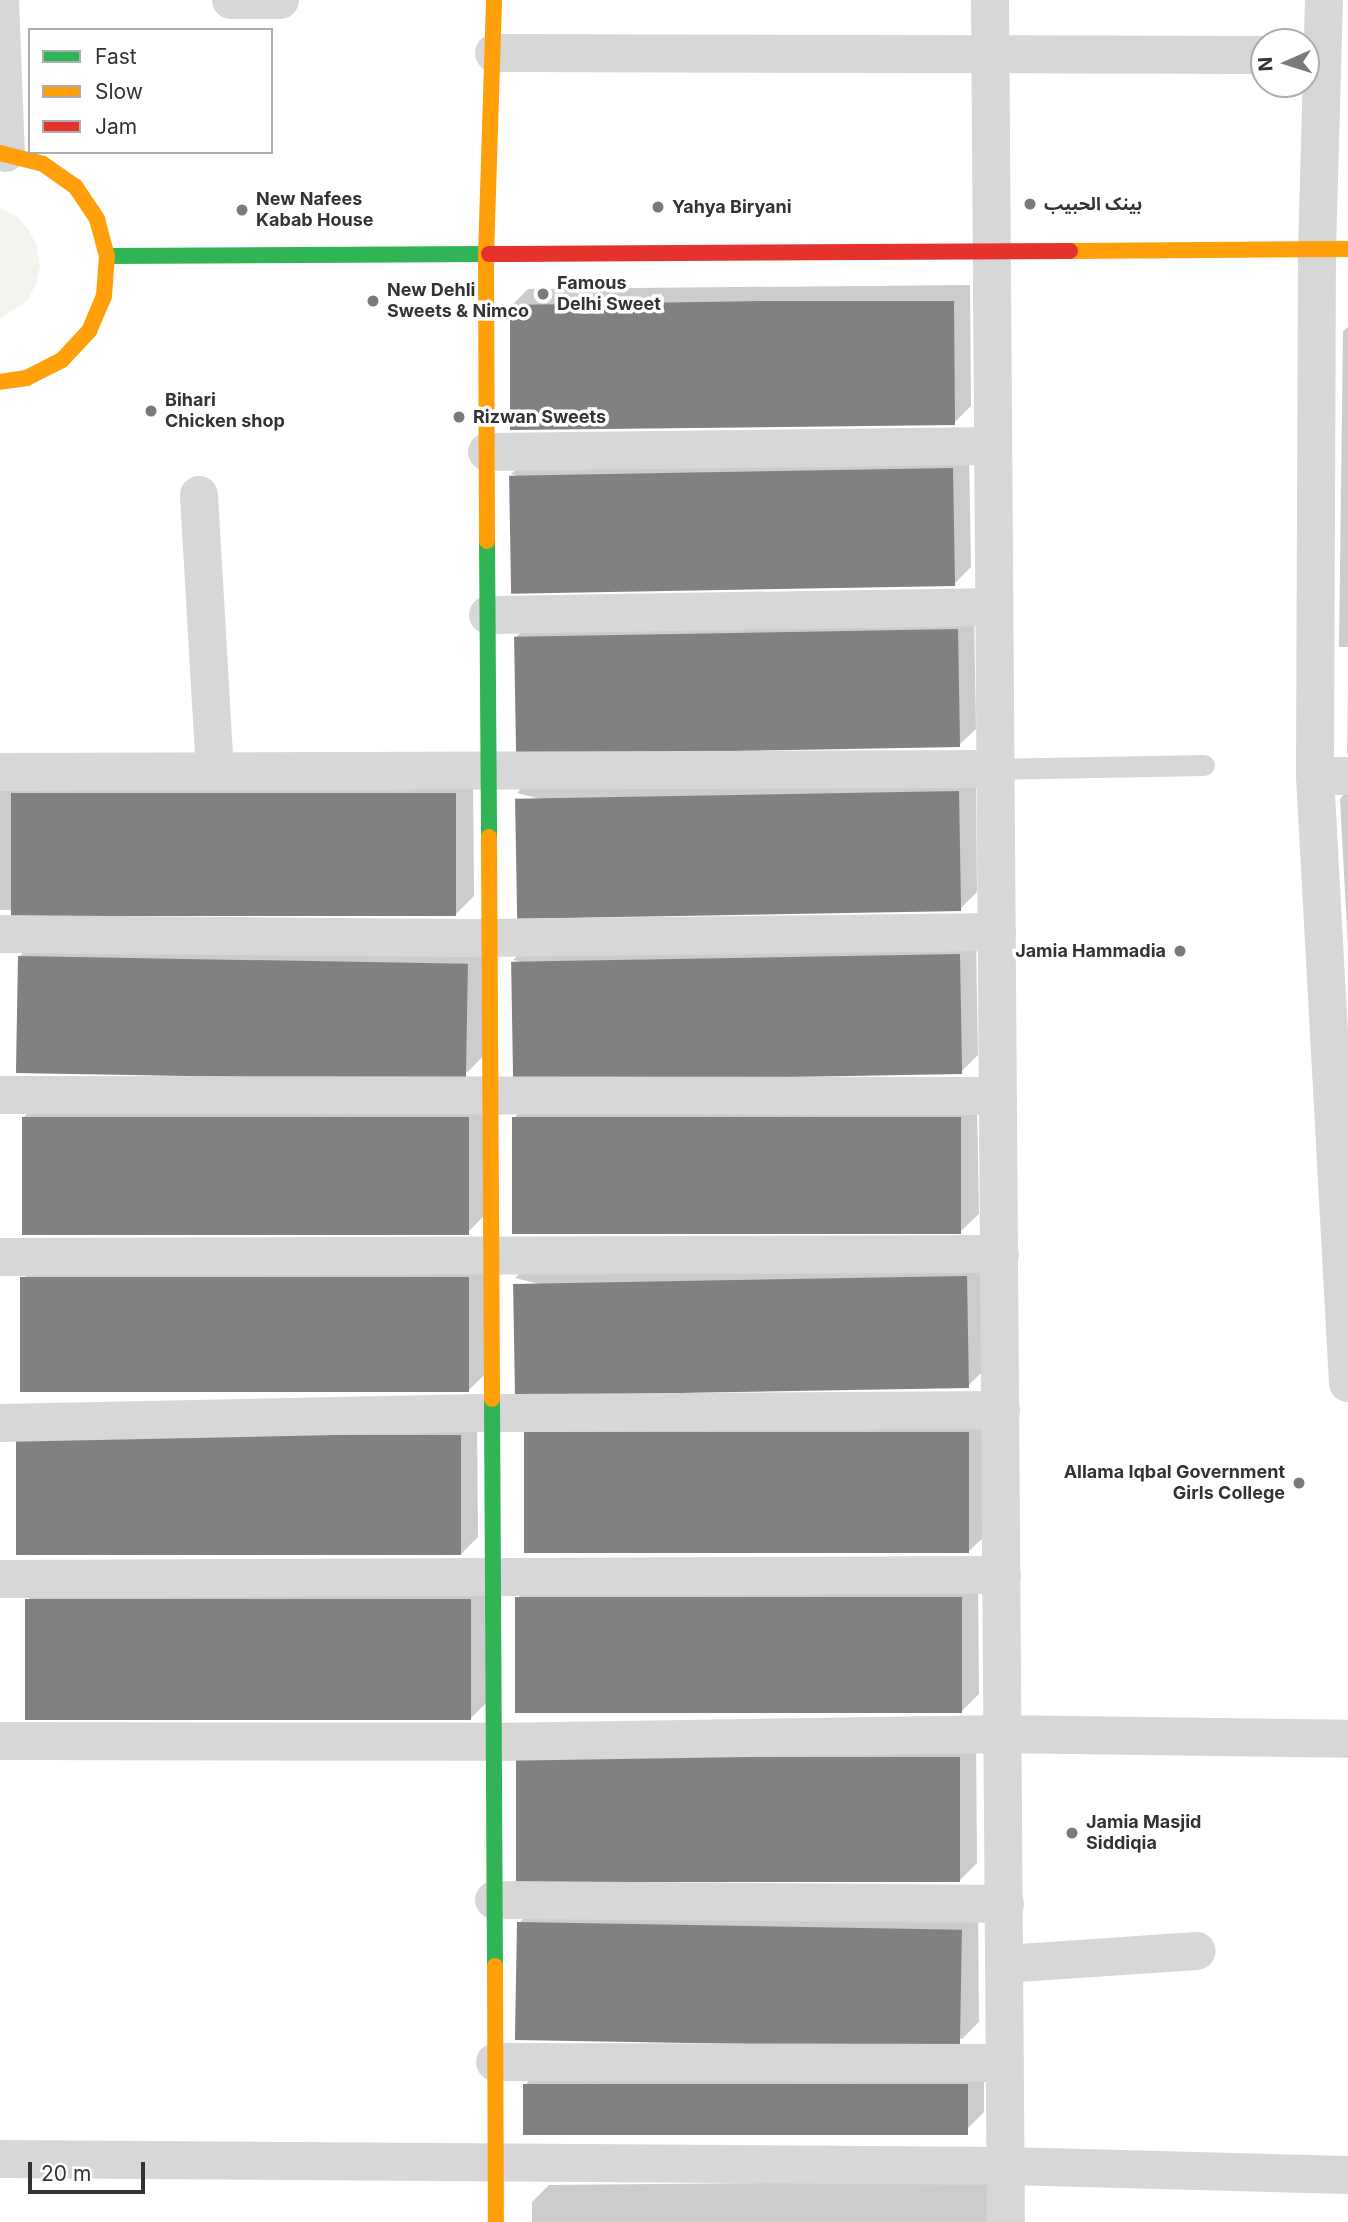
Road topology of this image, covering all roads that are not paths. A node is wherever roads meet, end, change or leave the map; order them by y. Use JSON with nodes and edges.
{"nodes":[{"id":1,"x":0,"y":0,"type":"edge"},
{"id":2,"x":231,"y":0,"type":"edge"},
{"id":3,"x":280,"y":0,"type":"edge"},
{"id":4,"x":494,"y":0,"type":"edge"},
{"id":5,"x":990,"y":0,"type":"edge"},
{"id":6,"x":1324,"y":0,"type":"edge"},
{"id":7,"x":1319,"y":28,"type":"edge"},
{"id":8,"x":494,"y":53,"type":"junction"},
{"id":9,"x":1250,"y":55,"type":"edge"},
{"id":10,"x":990,"y":56,"type":"junction"},
{"id":11,"x":1318,"y":98,"type":"edge"},
{"id":12,"x":3,"y":153,"type":"edge"},
{"id":13,"x":1333,"y":249,"type":"edge"},
{"id":14,"x":991,"y":250,"type":"junction"},
{"id":15,"x":107,"y":256,"type":"junction"},
{"id":16,"x":486,"y":256,"type":"junction"},
{"id":17,"x":0,"y":382,"type":"edge"},
{"id":18,"x":992,"y":446,"type":"junction"},
{"id":19,"x":487,"y":452,"type":"junction"},
{"id":20,"x":199,"y":495,"type":"dead end"},
{"id":21,"x":994,"y":607,"type":"junction"},
{"id":22,"x":488,"y":615,"type":"junction"},
{"id":23,"x":1204,"y":765,"type":"dead end"},
{"id":24,"x":995,"y":769,"type":"junction"},
{"id":25,"x":0,"y":772,"type":"edge"},
{"id":26,"x":215,"y":772,"type":"junction"},
{"id":27,"x":488,"y":772,"type":"junction"},
{"id":28,"x":1331,"y":776,"type":"edge"},
{"id":29,"x":997,"y":932,"type":"junction"},
{"id":30,"x":0,"y":934,"type":"edge"},
{"id":31,"x":489,"y":938,"type":"junction"},
{"id":32,"x":490,"y":1094,"type":"junction"},
{"id":33,"x":0,"y":1095,"type":"edge"},
{"id":34,"x":998,"y":1096,"type":"junction"},
{"id":35,"x":1344,"y":1249,"type":"edge"},
{"id":36,"x":491,"y":1254,"type":"junction"},
{"id":37,"x":1000,"y":1254,"type":"junction"},
{"id":38,"x":0,"y":1257,"type":"edge"},
{"id":39,"x":1348,"y":1383,"type":"edge"},
{"id":40,"x":1001,"y":1410,"type":"junction"},
{"id":41,"x":491,"y":1413,"type":"junction"},
{"id":42,"x":0,"y":1423,"type":"edge"},
{"id":43,"x":1002,"y":1574,"type":"junction"},
{"id":44,"x":492,"y":1577,"type":"junction"},
{"id":45,"x":0,"y":1579,"type":"edge"},
{"id":46,"x":1004,"y":1734,"type":"junction"},
{"id":47,"x":1348,"y":1739,"type":"edge"},
{"id":48,"x":0,"y":1741,"type":"edge"},
{"id":49,"x":493,"y":1742,"type":"junction"},
{"id":50,"x":494,"y":1900,"type":"junction"},
{"id":51,"x":1005,"y":1904,"type":"junction"},
{"id":52,"x":1197,"y":1951,"type":"dead end"},
{"id":53,"x":1005,"y":1964,"type":"junction"},
{"id":54,"x":495,"y":2062,"type":"junction"},
{"id":55,"x":1005,"y":2063,"type":"junction"},
{"id":56,"x":0,"y":2160,"type":"edge"},
{"id":57,"x":496,"y":2162,"type":"junction"},
{"id":58,"x":1005,"y":2166,"type":"junction"},
{"id":59,"x":1348,"y":2175,"type":"edge"},
{"id":60,"x":496,"y":2222,"type":"edge"},
{"id":61,"x":1006,"y":2222,"type":"edge"}],
"edges":[{"from":1,"to":12,"type":"street"},
{"from":2,"to":3,"type":"street"},
{"from":4,"to":8,"type":"street"},
{"from":5,"to":10,"type":"street"},
{"from":6,"to":7,"type":"street"},
{"from":8,"to":10,"type":"street"},
{"from":8,"to":16,"type":"street"},
{"from":9,"to":10,"type":"street"},
{"from":10,"to":14,"type":"street"},
{"from":11,"to":13,"type":"street"},
{"from":12,"to":15,"type":"street"},
{"from":13,"to":14,"type":"street"},
{"from":13,"to":28,"type":"street"},
{"from":14,"to":16,"type":"street"},
{"from":14,"to":18,"type":"street"},
{"from":15,"to":16,"type":"street"},
{"from":15,"to":17,"type":"street"},
{"from":16,"to":19,"type":"street"},
{"from":18,"to":19,"type":"street"},
{"from":18,"to":21,"type":"street"},
{"from":19,"to":22,"type":"street"},
{"from":20,"to":26,"type":"street"},
{"from":21,"to":22,"type":"street"},
{"from":21,"to":24,"type":"street"},
{"from":22,"to":27,"type":"street"},
{"from":23,"to":24,"type":"lane"},
{"from":24,"to":27,"type":"street"},
{"from":24,"to":29,"type":"street"},
{"from":25,"to":26,"type":"street"},
{"from":26,"to":27,"type":"street"},
{"from":27,"to":31,"type":"street"},
{"from":28,"to":35,"type":"street"},
{"from":29,"to":31,"type":"street"},
{"from":29,"to":34,"type":"street"},
{"from":30,"to":31,"type":"street"},
{"from":31,"to":32,"type":"street"},
{"from":32,"to":33,"type":"street"},
{"from":32,"to":34,"type":"street"},
{"from":32,"to":36,"type":"street"},
{"from":34,"to":37,"type":"street"},
{"from":35,"to":39,"type":"street"},
{"from":36,"to":37,"type":"street"},
{"from":36,"to":38,"type":"street"},
{"from":36,"to":41,"type":"street"},
{"from":37,"to":40,"type":"street"},
{"from":40,"to":41,"type":"street"},
{"from":40,"to":43,"type":"street"},
{"from":41,"to":42,"type":"street"},
{"from":41,"to":44,"type":"street"},
{"from":43,"to":44,"type":"street"},
{"from":43,"to":46,"type":"street"},
{"from":44,"to":45,"type":"street"},
{"from":44,"to":49,"type":"street"},
{"from":46,"to":47,"type":"street"},
{"from":46,"to":49,"type":"street"},
{"from":46,"to":51,"type":"street"},
{"from":48,"to":49,"type":"street"},
{"from":49,"to":50,"type":"street"},
{"from":50,"to":51,"type":"street"},
{"from":50,"to":54,"type":"street"},
{"from":51,"to":53,"type":"street"},
{"from":52,"to":53,"type":"street"},
{"from":53,"to":55,"type":"street"},
{"from":54,"to":55,"type":"street"},
{"from":54,"to":57,"type":"street"},
{"from":55,"to":58,"type":"street"},
{"from":56,"to":57,"type":"street"},
{"from":57,"to":58,"type":"street"},
{"from":57,"to":60,"type":"street"},
{"from":58,"to":59,"type":"street"},
{"from":58,"to":61,"type":"street"}]}
